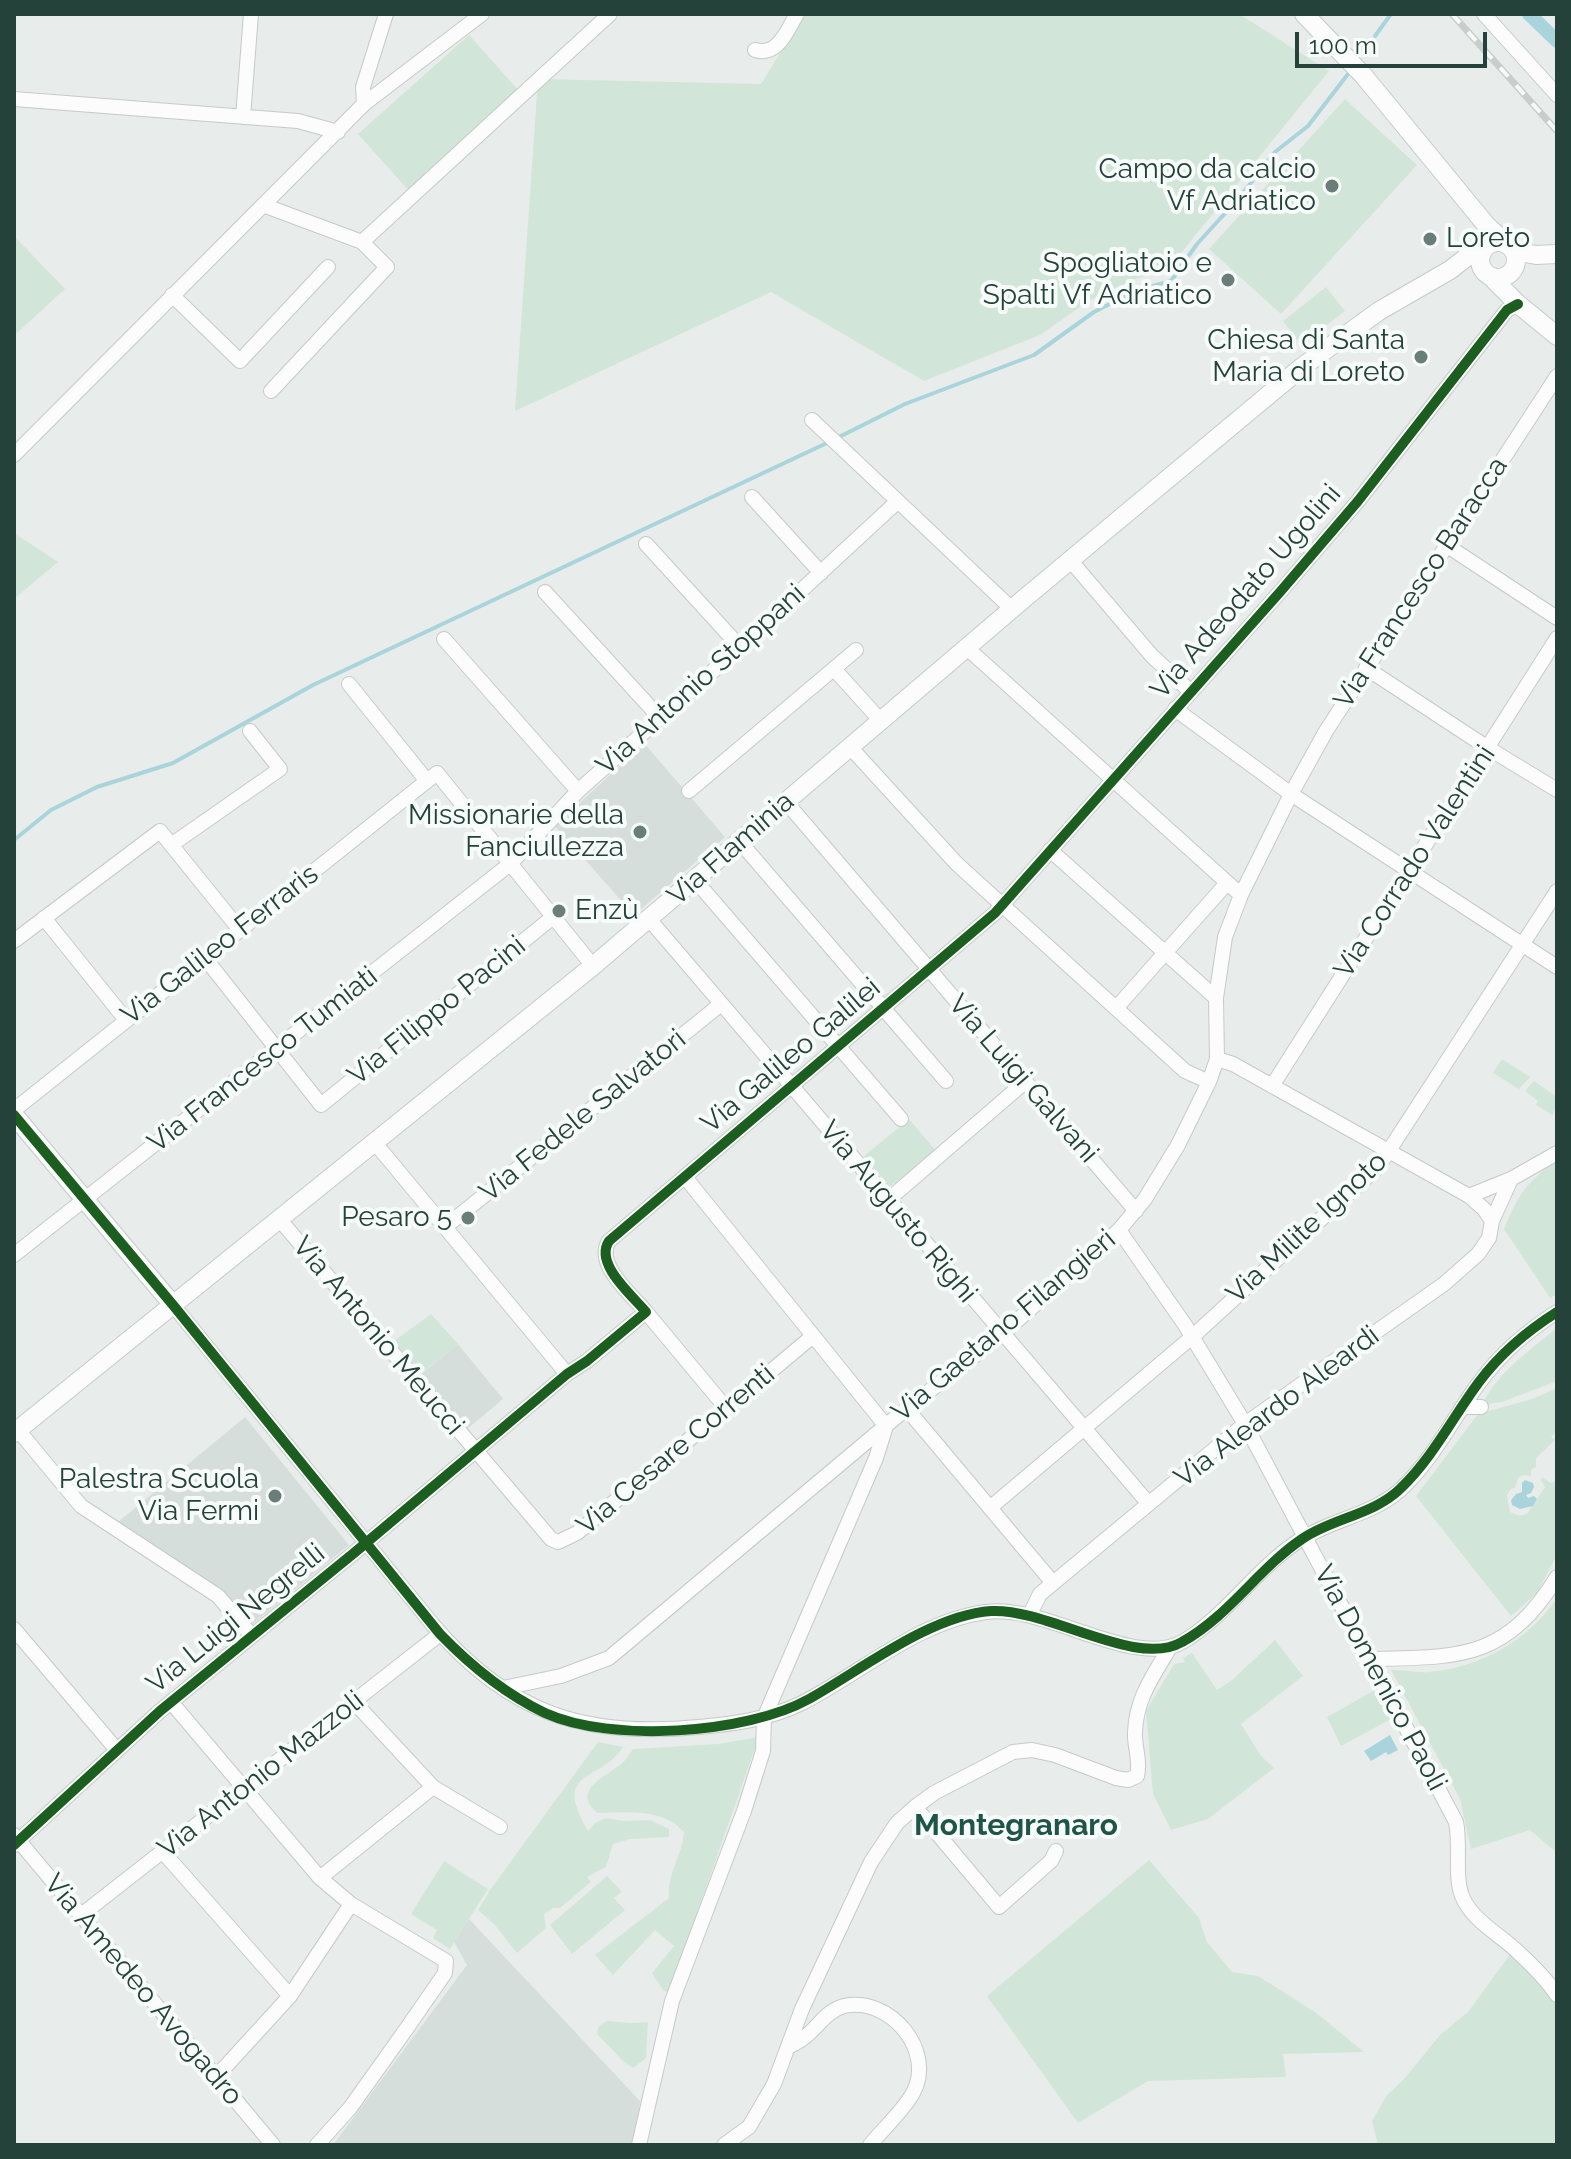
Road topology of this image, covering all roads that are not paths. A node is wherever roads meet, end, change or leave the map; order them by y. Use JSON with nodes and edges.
{"nodes":[{"id":1,"x":251,"y":14,"type":"edge"},
{"id":2,"x":386,"y":14,"type":"edge"},
{"id":3,"x":482,"y":14,"type":"edge"},
{"id":4,"x":610,"y":14,"type":"edge"},
{"id":5,"x":797,"y":14,"type":"edge"},
{"id":6,"x":1304,"y":14,"type":"edge"},
{"id":7,"x":1484,"y":14,"type":"edge"},
{"id":8,"x":755,"y":50,"type":"dead end"},
{"id":9,"x":1557,"y":95,"type":"edge"},
{"id":10,"x":14,"y":99,"type":"edge"},
{"id":11,"x":364,"y":104,"type":"junction"},
{"id":12,"x":243,"y":117,"type":"junction"},
{"id":13,"x":338,"y":132,"type":"junction"},
{"id":14,"x":263,"y":205,"type":"junction"},
{"id":15,"x":1487,"y":226,"type":"junction"},
{"id":16,"x":362,"y":242,"type":"junction"},
{"id":17,"x":1510,"y":248,"type":"junction"},
{"id":18,"x":1483,"y":251,"type":"junction"},
{"id":19,"x":1557,"y":254,"type":"edge"},
{"id":20,"x":328,"y":267,"type":"dead end"},
{"id":21,"x":1450,"y":270,"type":"junction"},
{"id":22,"x":1487,"y":274,"type":"junction"},
{"id":23,"x":172,"y":295,"type":"junction"},
{"id":24,"x":1518,"y":304,"type":"junction"},
{"id":25,"x":1557,"y":336,"type":"edge"},
{"id":26,"x":1557,"y":376,"type":"edge"},
{"id":27,"x":271,"y":391,"type":"dead end"},
{"id":28,"x":812,"y":420,"type":"dead end"},
{"id":29,"x":14,"y":455,"type":"edge"},
{"id":30,"x":752,"y":497,"type":"dead end"},
{"id":31,"x":897,"y":502,"type":"junction"},
{"id":32,"x":646,"y":544,"type":"dead end"},
{"id":33,"x":1446,"y":545,"type":"junction"},
{"id":34,"x":1070,"y":560,"type":"junction"},
{"id":35,"x":821,"y":573,"type":"junction"},
{"id":36,"x":545,"y":592,"type":"dead end"},
{"id":37,"x":1012,"y":609,"type":"junction"},
{"id":38,"x":1557,"y":618,"type":"edge"},
{"id":39,"x":1557,"y":638,"type":"edge"},
{"id":40,"x":444,"y":639,"type":"dead end"},
{"id":41,"x":740,"y":647,"type":"junction"},
{"id":42,"x":967,"y":648,"type":"junction"},
{"id":43,"x":856,"y":650,"type":"dead end"},
{"id":44,"x":1366,"y":668,"type":"junction"},
{"id":45,"x":834,"y":669,"type":"junction"},
{"id":46,"x":349,"y":684,"type":"dead end"},
{"id":47,"x":1191,"y":692,"type":"junction"},
{"id":48,"x":1175,"y":709,"type":"junction"},
{"id":49,"x":660,"y":718,"type":"junction"},
{"id":50,"x":881,"y":721,"type":"junction"},
{"id":51,"x":250,"y":731,"type":"dead end"},
{"id":52,"x":850,"y":747,"type":"junction"},
{"id":53,"x":1488,"y":748,"type":"junction"},
{"id":54,"x":427,"y":781,"type":"junction"},
{"id":55,"x":1111,"y":781,"type":"junction"},
{"id":56,"x":1557,"y":790,"type":"edge"},
{"id":57,"x":578,"y":791,"type":"junction"},
{"id":58,"x":689,"y":791,"type":"dead end"},
{"id":59,"x":1291,"y":794,"type":"junction"},
{"id":60,"x":786,"y":802,"type":"junction"},
{"id":61,"x":740,"y":842,"type":"junction"},
{"id":62,"x":171,"y":845,"type":"junction"},
{"id":63,"x":1050,"y":850,"type":"junction"},
{"id":64,"x":510,"y":864,"type":"junction"},
{"id":65,"x":1408,"y":870,"type":"junction"},
{"id":66,"x":695,"y":880,"type":"junction"},
{"id":67,"x":1227,"y":883,"type":"junction"},
{"id":68,"x":1557,"y":891,"type":"edge"},
{"id":69,"x":1241,"y":895,"type":"junction"},
{"id":70,"x":1002,"y":905,"type":"junction"},
{"id":71,"x":553,"y":917,"type":"junction"},
{"id":72,"x":44,"y":918,"type":"junction"},
{"id":73,"x":649,"y":919,"type":"junction"},
{"id":74,"x":240,"y":930,"type":"junction"},
{"id":75,"x":14,"y":941,"type":"edge"},
{"id":76,"x":1523,"y":944,"type":"junction"},
{"id":77,"x":1164,"y":953,"type":"junction"},
{"id":78,"x":205,"y":958,"type":"junction"},
{"id":79,"x":593,"y":966,"type":"junction"},
{"id":80,"x":1557,"y":967,"type":"edge"},
{"id":81,"x":930,"y":970,"type":"junction"},
{"id":82,"x":1216,"y":998,"type":"junction"},
{"id":83,"x":721,"y":1004,"type":"junction"},
{"id":84,"x":1117,"y":1007,"type":"junction"},
{"id":85,"x":884,"y":1009,"type":"junction"},
{"id":86,"x":126,"y":1020,"type":"junction"},
{"id":87,"x":839,"y":1047,"type":"junction"},
{"id":88,"x":278,"y":1049,"type":"junction"},
{"id":89,"x":1217,"y":1059,"type":"junction"},
{"id":90,"x":946,"y":1081,"type":"dead end"},
{"id":91,"x":1026,"y":1081,"type":"junction"},
{"id":92,"x":1209,"y":1082,"type":"junction"},
{"id":93,"x":1272,"y":1086,"type":"junction"},
{"id":94,"x":792,"y":1087,"type":"junction"},
{"id":95,"x":14,"y":1112,"type":"edge"},
{"id":96,"x":901,"y":1119,"type":"dead end"},
{"id":97,"x":375,"y":1143,"type":"junction"},
{"id":98,"x":1390,"y":1152,"type":"junction"},
{"id":99,"x":1557,"y":1153,"type":"edge"},
{"id":100,"x":685,"y":1177,"type":"junction"},
{"id":101,"x":1511,"y":1179,"type":"junction"},
{"id":102,"x":1469,"y":1196,"type":"junction"},
{"id":103,"x":85,"y":1200,"type":"junction"},
{"id":104,"x":888,"y":1200,"type":"junction"},
{"id":105,"x":1136,"y":1211,"type":"junction"},
{"id":106,"x":280,"y":1220,"type":"junction"},
{"id":107,"x":1492,"y":1221,"type":"junction"},
{"id":108,"x":445,"y":1227,"type":"junction"},
{"id":109,"x":1119,"y":1230,"type":"junction"},
{"id":110,"x":14,"y":1255,"type":"edge"},
{"id":111,"x":173,"y":1305,"type":"junction"},
{"id":112,"x":646,"y":1312,"type":"junction"},
{"id":113,"x":1557,"y":1312,"type":"edge"},
{"id":114,"x":1002,"y":1334,"type":"junction"},
{"id":115,"x":813,"y":1336,"type":"junction"},
{"id":116,"x":1192,"y":1337,"type":"junction"},
{"id":117,"x":567,"y":1374,"type":"junction"},
{"id":118,"x":1462,"y":1407,"type":"junction"},
{"id":119,"x":1481,"y":1407,"type":"dead end"},
{"id":120,"x":726,"y":1408,"type":"junction"},
{"id":121,"x":907,"y":1409,"type":"junction"},
{"id":122,"x":1245,"y":1424,"type":"junction"},
{"id":123,"x":886,"y":1426,"type":"junction"},
{"id":124,"x":1083,"y":1429,"type":"junction"},
{"id":125,"x":16,"y":1432,"type":"edge"},
{"id":126,"x":477,"y":1451,"type":"junction"},
{"id":127,"x":1149,"y":1504,"type":"junction"},
{"id":128,"x":991,"y":1507,"type":"junction"},
{"id":129,"x":1305,"y":1537,"type":"junction"},
{"id":130,"x":365,"y":1543,"type":"junction"},
{"id":131,"x":1557,"y":1577,"type":"edge"},
{"id":132,"x":1053,"y":1583,"type":"junction"},
{"id":133,"x":1030,"y":1614,"type":"junction"},
{"id":134,"x":14,"y":1629,"type":"edge"},
{"id":135,"x":440,"y":1634,"type":"junction"},
{"id":136,"x":252,"y":1636,"type":"junction"},
{"id":137,"x":1148,"y":1648,"type":"junction"},
{"id":138,"x":1169,"y":1649,"type":"junction"},
{"id":139,"x":1372,"y":1659,"type":"junction"},
{"id":140,"x":1147,"y":1684,"type":"junction"},
{"id":141,"x":503,"y":1688,"type":"junction"},
{"id":142,"x":171,"y":1702,"type":"junction"},
{"id":143,"x":354,"y":1702,"type":"junction"},
{"id":144,"x":764,"y":1718,"type":"junction"},
{"id":145,"x":117,"y":1750,"type":"junction"},
{"id":146,"x":433,"y":1787,"type":"junction"},
{"id":147,"x":244,"y":1789,"type":"junction"},
{"id":148,"x":915,"y":1807,"type":"junction"},
{"id":149,"x":500,"y":1827,"type":"dead end"},
{"id":150,"x":16,"y":1840,"type":"edge"},
{"id":151,"x":1056,"y":1851,"type":"dead end"},
{"id":152,"x":163,"y":1852,"type":"junction"},
{"id":153,"x":320,"y":1878,"type":"junction"},
{"id":154,"x":351,"y":1904,"type":"junction"},
{"id":155,"x":80,"y":1916,"type":"junction"},
{"id":156,"x":1557,"y":1995,"type":"edge"},
{"id":157,"x":290,"y":1996,"type":"junction"},
{"id":158,"x":790,"y":2046,"type":"junction"},
{"id":159,"x":216,"y":2077,"type":"junction"},
{"id":160,"x":273,"y":2145,"type":"edge"},
{"id":161,"x":317,"y":2145,"type":"edge"},
{"id":162,"x":639,"y":2145,"type":"edge"},
{"id":163,"x":724,"y":2145,"type":"edge"},
{"id":164,"x":870,"y":2145,"type":"edge"}],
"edges":[{"from":1,"to":12,"type":"street"},
{"from":2,"to":11,"type":"street"},
{"from":3,"to":11,"type":"street"},
{"from":4,"to":16,"type":"street"},
{"from":5,"to":8,"type":"street"},
{"from":6,"to":15,"type":"street"},
{"from":7,"to":9,"type":"street"},
{"from":10,"to":12,"type":"street"},
{"from":11,"to":13,"type":"street"},
{"from":12,"to":13,"type":"street"},
{"from":13,"to":14,"type":"street"},
{"from":14,"to":16,"type":"street"},
{"from":14,"to":23,"type":"street"},
{"from":15,"to":17,"type":"street"},
{"from":15,"to":18,"type":"street"},
{"from":16,"to":27,"type":"street"},
{"from":17,"to":18,"type":"street"},
{"from":17,"to":19,"type":"street"},
{"from":17,"to":22,"type":"street"},
{"from":18,"to":21,"type":"street","name":"Via Flaminia"},
{"from":18,"to":22,"type":"street"},
{"from":20,"to":23,"type":"street"},
{"from":21,"to":22,"type":"street"},
{"from":21,"to":34,"type":"street","name":"Via Flaminia"},
{"from":22,"to":24,"type":"street"},
{"from":23,"to":29,"type":"street"},
{"from":24,"to":25,"type":"street"},
{"from":24,"to":47,"type":"street","name":"Via Adeodato Ugolini"},
{"from":26,"to":33,"type":"street","name":"Via Francesco Baracca"},
{"from":28,"to":31,"type":"street"},
{"from":30,"to":35,"type":"street"},
{"from":31,"to":35,"type":"street","name":"Via Antonio Stoppani"},
{"from":31,"to":37,"type":"street"},
{"from":32,"to":41,"type":"street"},
{"from":33,"to":38,"type":"street"},
{"from":33,"to":44,"type":"street","name":"Via Francesco Baracca"},
{"from":34,"to":37,"type":"street","name":"Via Flaminia"},
{"from":34,"to":47,"type":"street"},
{"from":35,"to":41,"type":"street","name":"Via Antonio Stoppani"},
{"from":36,"to":49,"type":"street"},
{"from":37,"to":42,"type":"street","name":"Via Flaminia"},
{"from":39,"to":53,"type":"street","name":"Via Corrado Valentini"},
{"from":40,"to":57,"type":"street"},
{"from":41,"to":49,"type":"street","name":"Via Antonio Stoppani"},
{"from":42,"to":50,"type":"street","name":"Via Flaminia"},
{"from":42,"to":55,"type":"street"},
{"from":43,"to":45,"type":"street"},
{"from":44,"to":53,"type":"street"},
{"from":44,"to":59,"type":"street","name":"Via Francesco Baracca"},
{"from":45,"to":50,"type":"street"},
{"from":45,"to":58,"type":"street"},
{"from":46,"to":54,"type":"street"},
{"from":47,"to":48,"type":"street","name":"Via Adeodato Ugolini"},
{"from":48,"to":55,"type":"street","name":"Via Adeodato Ugolini"},
{"from":48,"to":59,"type":"street"},
{"from":49,"to":57,"type":"street","name":"Via Antonio Stoppani"},
{"from":50,"to":52,"type":"street","name":"Via Flaminia"},
{"from":51,"to":62,"type":"street"},
{"from":52,"to":60,"type":"street","name":"Via Flaminia"},
{"from":52,"to":70,"type":"street"},
{"from":53,"to":56,"type":"street"},
{"from":53,"to":65,"type":"street","name":"Via Corrado Valentini"},
{"from":54,"to":64,"type":"street"},
{"from":54,"to":74,"type":"street","name":"Via Galileo Ferraris"},
{"from":55,"to":63,"type":"street","name":"Via Adeodato Ugolini"},
{"from":55,"to":67,"type":"street"},
{"from":57,"to":64,"type":"street","name":"Via Antonio Stoppani"},
{"from":59,"to":65,"type":"street"},
{"from":59,"to":69,"type":"street","name":"Via Gaetano Filangieri"},
{"from":60,"to":61,"type":"street","name":"Via Flaminia"},
{"from":60,"to":81,"type":"street","name":"Via Luigi Galvani"},
{"from":61,"to":66,"type":"street","name":"Via Flaminia"},
{"from":61,"to":85,"type":"street"},
{"from":62,"to":72,"type":"street"},
{"from":62,"to":74,"type":"street"},
{"from":63,"to":70,"type":"street","name":"Via Adeodato Ugolini"},
{"from":63,"to":77,"type":"street"},
{"from":64,"to":71,"type":"street"},
{"from":64,"to":88,"type":"street","name":"Via Francesco Tumiati"},
{"from":65,"to":76,"type":"street"},
{"from":65,"to":93,"type":"street","name":"Via Corrado Valentini"},
{"from":66,"to":73,"type":"street","name":"Via Flaminia"},
{"from":66,"to":87,"type":"street"},
{"from":67,"to":69,"type":"street"},
{"from":67,"to":77,"type":"street"},
{"from":68,"to":76,"type":"street","name":"Via Milite Ignoto"},
{"from":69,"to":82,"type":"street","name":"Via Gaetano Filangieri"},
{"from":70,"to":81,"type":"street","name":"Via Galileo Galilei"},
{"from":70,"to":84,"type":"street"},
{"from":71,"to":79,"type":"street"},
{"from":71,"to":88,"type":"street","name":"Via Filippo Pacini"},
{"from":72,"to":75,"type":"street"},
{"from":72,"to":86,"type":"street"},
{"from":73,"to":79,"type":"street","name":"Via Flaminia"},
{"from":73,"to":83,"type":"street","name":"Via Augusto Righi"},
{"from":74,"to":78,"type":"street","name":"Via Galileo Ferraris"},
{"from":76,"to":80,"type":"street"},
{"from":76,"to":98,"type":"street","name":"Via Milite Ignoto"},
{"from":77,"to":82,"type":"street"},
{"from":77,"to":84,"type":"street"},
{"from":78,"to":86,"type":"street","name":"Via Galileo Ferraris"},
{"from":78,"to":88,"type":"street"},
{"from":79,"to":97,"type":"street","name":"Via Flaminia"},
{"from":81,"to":85,"type":"street","name":"Via Galileo Galilei"},
{"from":81,"to":91,"type":"street","name":"Via Luigi Galvani"},
{"from":82,"to":89,"type":"street","name":"Via Gaetano Filangieri"},
{"from":83,"to":94,"type":"street","name":"Via Augusto Righi"},
{"from":83,"to":108,"type":"street","name":"Via Fedele Salvatori"},
{"from":84,"to":92,"type":"street"},
{"from":85,"to":87,"type":"street","name":"Via Galileo Galilei"},
{"from":85,"to":90,"type":"street"},
{"from":86,"to":95,"type":"street","name":"Via Galileo Ferraris"},
{"from":87,"to":94,"type":"street","name":"Via Galileo Galilei"},
{"from":87,"to":96,"type":"street"},
{"from":88,"to":103,"type":"street","name":"Via Francesco Tumiati"},
{"from":89,"to":92,"type":"street","name":"Via Gaetano Filangieri"},
{"from":89,"to":93,"type":"street"},
{"from":91,"to":104,"type":"street"},
{"from":91,"to":105,"type":"street","name":"Via Luigi Galvani"},
{"from":92,"to":105,"type":"street","name":"Via Gaetano Filangieri"},
{"from":93,"to":98,"type":"street"},
{"from":94,"to":100,"type":"street","name":"Via Galileo Galilei"},
{"from":94,"to":104,"type":"street","name":"Via Augusto Righi"},
{"from":95,"to":103,"type":"street"},
{"from":97,"to":106,"type":"street","name":"Via Flaminia"},
{"from":97,"to":108,"type":"street"},
{"from":98,"to":102,"type":"street"},
{"from":98,"to":116,"type":"street","name":"Via Milite Ignoto"},
{"from":99,"to":101,"type":"street"},
{"from":100,"to":112,"type":"street","name":"Via Galileo Galilei"},
{"from":100,"to":115,"type":"street"},
{"from":101,"to":102,"type":"street"},
{"from":101,"to":107,"type":"street","name":"Via Aleardo Aleardi"},
{"from":102,"to":107,"type":"street"},
{"from":103,"to":110,"type":"street","name":"Via Francesco Tumiati"},
{"from":103,"to":111,"type":"street"},
{"from":104,"to":114,"type":"street","name":"Via Augusto Righi"},
{"from":105,"to":109,"type":"street","name":"Via Gaetano Filangieri"},
{"from":106,"to":111,"type":"street","name":"Via Flaminia"},
{"from":106,"to":126,"type":"street","name":"Via Antonio Meucci"},
{"from":107,"to":122,"type":"street","name":"Via Aleardo Aleardi"},
{"from":108,"to":117,"type":"street"},
{"from":109,"to":114,"type":"street","name":"Via Gaetano Filangieri"},
{"from":109,"to":116,"type":"street","name":"Via Domenico Paoli"},
{"from":111,"to":125,"type":"street","name":"Via Flaminia"},
{"from":111,"to":130,"type":"street"},
{"from":112,"to":117,"type":"street","name":"Via Luigi Negrelli"},
{"from":112,"to":120,"type":"street"},
{"from":113,"to":118,"type":"street"},
{"from":114,"to":121,"type":"street","name":"Via Gaetano Filangieri"},
{"from":114,"to":124,"type":"street","name":"Via Augusto Righi"},
{"from":115,"to":120,"type":"street","name":"Via Cesare Correnti"},
{"from":115,"to":123,"type":"street"},
{"from":116,"to":122,"type":"street","name":"Via Domenico Paoli"},
{"from":116,"to":124,"type":"street","name":"Via Milite Ignoto"},
{"from":117,"to":126,"type":"street","name":"Via Luigi Negrelli"},
{"from":118,"to":119,"type":"street"},
{"from":118,"to":129,"type":"street"},
{"from":120,"to":126,"type":"street","name":"Via Cesare Correnti"},
{"from":121,"to":123,"type":"street","name":"Via Gaetano Filangieri"},
{"from":121,"to":128,"type":"street"},
{"from":122,"to":127,"type":"street","name":"Via Aleardo Aleardi"},
{"from":122,"to":129,"type":"street","name":"Via Domenico Paoli"},
{"from":123,"to":141,"type":"street","name":"Via Gaetano Filangieri"},
{"from":123,"to":144,"type":"street"},
{"from":124,"to":127,"type":"street","name":"Via Augusto Righi"},
{"from":124,"to":128,"type":"street","name":"Via Milite Ignoto"},
{"from":125,"to":136,"type":"street"},
{"from":126,"to":130,"type":"street","name":"Via Luigi Negrelli"},
{"from":127,"to":132,"type":"street","name":"Via Aleardo Aleardi"},
{"from":128,"to":132,"type":"street"},
{"from":129,"to":138,"type":"street"},
{"from":129,"to":139,"type":"street","name":"Via Domenico Paoli"},
{"from":130,"to":135,"type":"street"},
{"from":130,"to":136,"type":"street","name":"Via Luigi Negrelli"},
{"from":131,"to":139,"type":"street"},
{"from":132,"to":133,"type":"street","name":"Via Aleardo Aleardi"},
{"from":133,"to":137,"type":"street"},
{"from":133,"to":144,"type":"street"},
{"from":134,"to":145,"type":"street"},
{"from":135,"to":141,"type":"street"},
{"from":135,"to":143,"type":"street","name":"Via Antonio Mazzoli"},
{"from":136,"to":142,"type":"street","name":"Via Luigi Negrelli"},
{"from":137,"to":138,"type":"street"},
{"from":137,"to":140,"type":"street"},
{"from":138,"to":140,"type":"street"},
{"from":139,"to":156,"type":"street","name":"Via Domenico Paoli"},
{"from":140,"to":148,"type":"street"},
{"from":141,"to":144,"type":"street"},
{"from":142,"to":145,"type":"street","name":"Via Luigi Negrelli"},
{"from":142,"to":147,"type":"street"},
{"from":143,"to":146,"type":"street"},
{"from":143,"to":147,"type":"street","name":"Via Antonio Mazzoli"},
{"from":144,"to":162,"type":"street"},
{"from":145,"to":150,"type":"street","name":"Via Luigi Negrelli"},
{"from":146,"to":149,"type":"street"},
{"from":146,"to":153,"type":"street"},
{"from":147,"to":152,"type":"street","name":"Via Antonio Mazzoli"},
{"from":147,"to":153,"type":"street"},
{"from":148,"to":151,"type":"street"},
{"from":148,"to":158,"type":"street"},
{"from":150,"to":155,"type":"street","name":"Via Amedeo Avogadro"},
{"from":152,"to":155,"type":"street","name":"Via Antonio Mazzoli"},
{"from":152,"to":157,"type":"street"},
{"from":153,"to":154,"type":"street"},
{"from":154,"to":157,"type":"street"},
{"from":154,"to":161,"type":"street"},
{"from":155,"to":159,"type":"street","name":"Via Amedeo Avogadro"},
{"from":157,"to":159,"type":"street"},
{"from":158,"to":163,"type":"street"},
{"from":158,"to":164,"type":"street"},
{"from":159,"to":160,"type":"street","name":"Via Amedeo Avogadro"}]}
